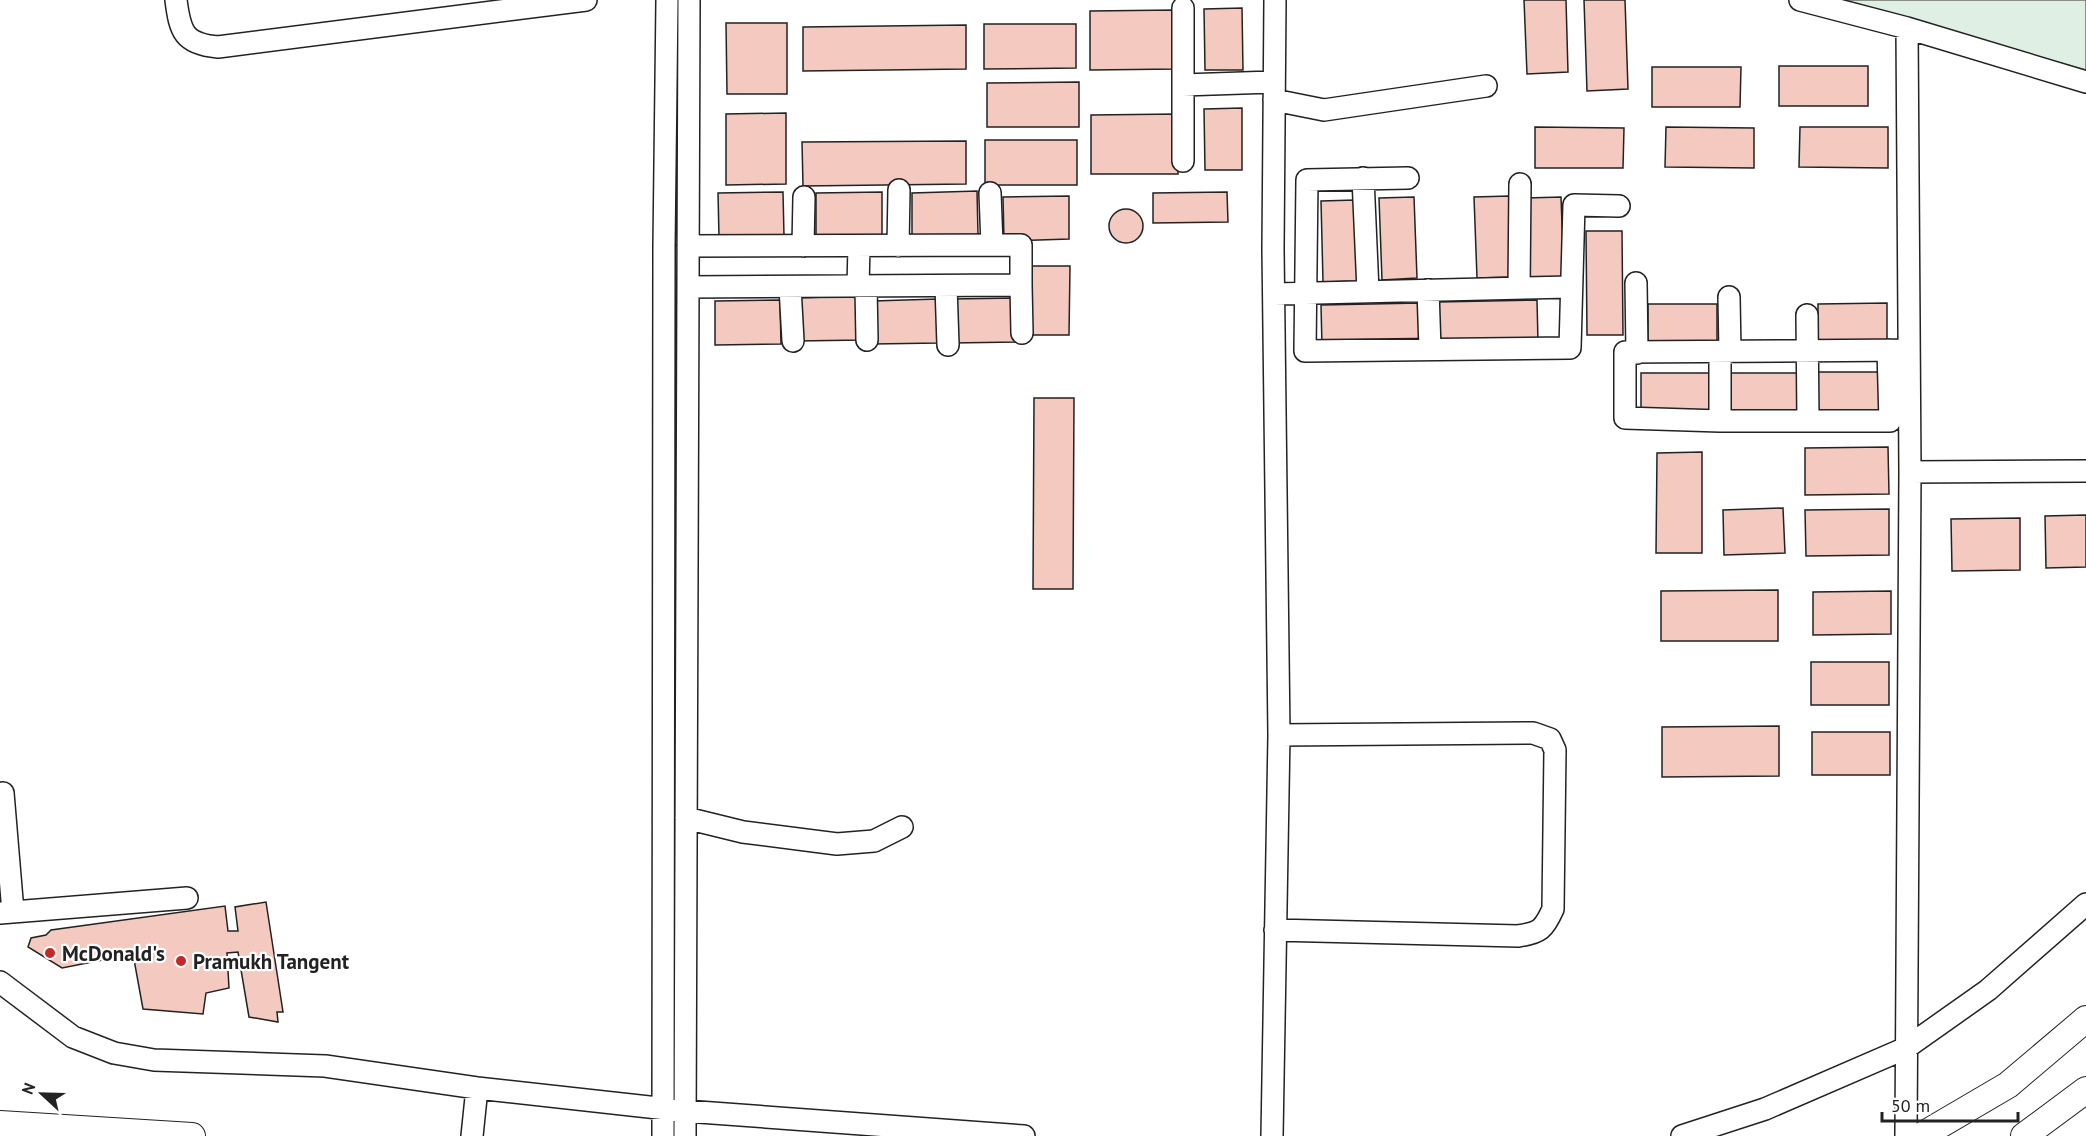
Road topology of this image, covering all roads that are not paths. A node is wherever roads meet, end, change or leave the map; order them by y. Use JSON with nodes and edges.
{"nodes":[{"id":1,"x":176,"y":0,"type":"edge"},
{"id":2,"x":586,"y":0,"type":"edge"},
{"id":3,"x":667,"y":0,"type":"edge"},
{"id":4,"x":689,"y":0,"type":"edge"},
{"id":5,"x":1275,"y":0,"type":"edge"},
{"id":6,"x":1800,"y":0,"type":"edge"},
{"id":7,"x":1184,"y":8,"type":"dead end"},
{"id":8,"x":1907,"y":28,"type":"junction"},
{"id":9,"x":2086,"y":82,"type":"edge"},
{"id":10,"x":1183,"y":85,"type":"junction"},
{"id":11,"x":1486,"y":86,"type":"dead end"},
{"id":12,"x":1274,"y":91,"type":"junction"},
{"id":13,"x":1183,"y":161,"type":"dead end"},
{"id":14,"x":1363,"y":178,"type":"junction"},
{"id":15,"x":1408,"y":178,"type":"dead end"},
{"id":16,"x":1520,"y":184,"type":"dead end"},
{"id":17,"x":899,"y":190,"type":"dead end"},
{"id":18,"x":990,"y":193,"type":"dead end"},
{"id":19,"x":804,"y":196,"type":"dead end"},
{"id":20,"x":1619,"y":206,"type":"dead end"},
{"id":21,"x":992,"y":245,"type":"junction"},
{"id":22,"x":688,"y":246,"type":"junction"},
{"id":23,"x":803,"y":246,"type":"junction"},
{"id":24,"x":859,"y":246,"type":"junction"},
{"id":25,"x":898,"y":246,"type":"junction"},
{"id":26,"x":1636,"y":283,"type":"dead end"},
{"id":27,"x":1021,"y":285,"type":"junction"},
{"id":28,"x":946,"y":286,"type":"junction"},
{"id":29,"x":688,"y":287,"type":"junction"},
{"id":30,"x":790,"y":287,"type":"junction"},
{"id":31,"x":862,"y":287,"type":"junction"},
{"id":32,"x":1571,"y":287,"type":"junction"},
{"id":33,"x":1518,"y":288,"type":"junction"},
{"id":34,"x":1428,"y":290,"type":"junction"},
{"id":35,"x":1368,"y":291,"type":"junction"},
{"id":36,"x":1306,"y":293,"type":"junction"},
{"id":37,"x":1274,"y":294,"type":"junction"},
{"id":38,"x":1729,"y":297,"type":"dead end"},
{"id":39,"x":1807,"y":315,"type":"dead end"},
{"id":40,"x":1022,"y":333,"type":"dead end"},
{"id":41,"x":867,"y":340,"type":"dead end"},
{"id":42,"x":793,"y":341,"type":"dead end"},
{"id":43,"x":948,"y":345,"type":"dead end"},
{"id":44,"x":1430,"y":349,"type":"junction"},
{"id":45,"x":1898,"y":350,"type":"junction"},
{"id":46,"x":1806,"y":351,"type":"junction"},
{"id":47,"x":1725,"y":352,"type":"junction"},
{"id":48,"x":1637,"y":353,"type":"junction"},
{"id":49,"x":1720,"y":421,"type":"junction"},
{"id":50,"x":1808,"y":421,"type":"junction"},
{"id":51,"x":2086,"y":471,"type":"edge"},
{"id":52,"x":1910,"y":472,"type":"junction"},
{"id":53,"x":1279,"y":735,"type":"junction"},
{"id":54,"x":3,"y":794,"type":"dead end"},
{"id":55,"x":686,"y":818,"type":"junction"},
{"id":56,"x":902,"y":827,"type":"dead end"},
{"id":57,"x":187,"y":898,"type":"dead end"},
{"id":58,"x":2086,"y":904,"type":"edge"},
{"id":59,"x":7,"y":913,"type":"edge"},
{"id":60,"x":1275,"y":930,"type":"junction"},
{"id":61,"x":0,"y":982,"type":"edge"},
{"id":62,"x":2086,"y":1019,"type":"edge"},
{"id":63,"x":1906,"y":1048,"type":"junction"},
{"id":64,"x":477,"y":1088,"type":"junction"},
{"id":65,"x":2086,"y":1090,"type":"edge"},
{"id":66,"x":663,"y":1108,"type":"junction"},
{"id":67,"x":685,"y":1111,"type":"junction"},
{"id":68,"x":0,"y":1124,"type":"edge"},
{"id":69,"x":192,"y":1136,"type":"edge"},
{"id":70,"x":472,"y":1136,"type":"edge"},
{"id":71,"x":663,"y":1136,"type":"edge"},
{"id":72,"x":685,"y":1136,"type":"edge"},
{"id":73,"x":1024,"y":1136,"type":"edge"},
{"id":74,"x":1272,"y":1136,"type":"edge"},
{"id":75,"x":1682,"y":1136,"type":"edge"},
{"id":76,"x":1906,"y":1136,"type":"edge"},
{"id":77,"x":1922,"y":1136,"type":"edge"},
{"id":78,"x":2024,"y":1136,"type":"edge"}],
"edges":[{"from":1,"to":2,"type":"street"},
{"from":3,"to":66,"type":"street"},
{"from":4,"to":22,"type":"street"},
{"from":5,"to":12,"type":"street"},
{"from":6,"to":8,"type":"street"},
{"from":7,"to":10,"type":"street"},
{"from":8,"to":9,"type":"street"},
{"from":8,"to":45,"type":"street"},
{"from":10,"to":12,"type":"street"},
{"from":10,"to":13,"type":"street"},
{"from":11,"to":12,"type":"street"},
{"from":12,"to":37,"type":"street"},
{"from":14,"to":15,"type":"street"},
{"from":14,"to":35,"type":"street"},
{"from":14,"to":36,"type":"street"},
{"from":16,"to":33,"type":"street"},
{"from":17,"to":25,"type":"street"},
{"from":18,"to":21,"type":"street"},
{"from":19,"to":23,"type":"street"},
{"from":20,"to":32,"type":"street"},
{"from":21,"to":25,"type":"street"},
{"from":21,"to":27,"type":"street"},
{"from":22,"to":23,"type":"street"},
{"from":22,"to":29,"type":"street"},
{"from":23,"to":24,"type":"street"},
{"from":24,"to":25,"type":"street"},
{"from":24,"to":31,"type":"street"},
{"from":26,"to":48,"type":"street"},
{"from":27,"to":28,"type":"street"},
{"from":27,"to":40,"type":"street"},
{"from":28,"to":31,"type":"street"},
{"from":28,"to":43,"type":"street"},
{"from":29,"to":30,"type":"street"},
{"from":29,"to":55,"type":"street"},
{"from":30,"to":31,"type":"street"},
{"from":30,"to":42,"type":"street"},
{"from":31,"to":41,"type":"street"},
{"from":32,"to":33,"type":"street"},
{"from":32,"to":44,"type":"street"},
{"from":33,"to":34,"type":"street"},
{"from":34,"to":35,"type":"street"},
{"from":34,"to":44,"type":"street"},
{"from":35,"to":36,"type":"street"},
{"from":36,"to":37,"type":"street"},
{"from":36,"to":44,"type":"street"},
{"from":37,"to":53,"type":"street"},
{"from":38,"to":47,"type":"street"},
{"from":39,"to":46,"type":"street"},
{"from":45,"to":46,"type":"street"},
{"from":45,"to":50,"type":"street"},
{"from":45,"to":52,"type":"street"},
{"from":46,"to":47,"type":"street"},
{"from":46,"to":50,"type":"street"},
{"from":47,"to":48,"type":"street"},
{"from":47,"to":49,"type":"street"},
{"from":48,"to":49,"type":"street"},
{"from":49,"to":50,"type":"street"},
{"from":51,"to":52,"type":"street"},
{"from":52,"to":63,"type":"street"},
{"from":53,"to":60,"type":"street"},
{"from":53,"to":60,"type":"street"},
{"from":54,"to":59,"type":"street"},
{"from":55,"to":56,"type":"street"},
{"from":55,"to":67,"type":"street"},
{"from":57,"to":59,"type":"street"},
{"from":58,"to":63,"type":"street"},
{"from":60,"to":74,"type":"street"},
{"from":61,"to":64,"type":"street"},
{"from":62,"to":77,"type":"main road"},
{"from":63,"to":75,"type":"street"},
{"from":63,"to":76,"type":"street"},
{"from":64,"to":66,"type":"street"},
{"from":64,"to":70,"type":"street"},
{"from":65,"to":78,"type":"main road"},
{"from":66,"to":67,"type":"street"},
{"from":66,"to":71,"type":"street"},
{"from":67,"to":72,"type":"street"},
{"from":67,"to":73,"type":"street"},
{"from":68,"to":69,"type":"main road"}]}
